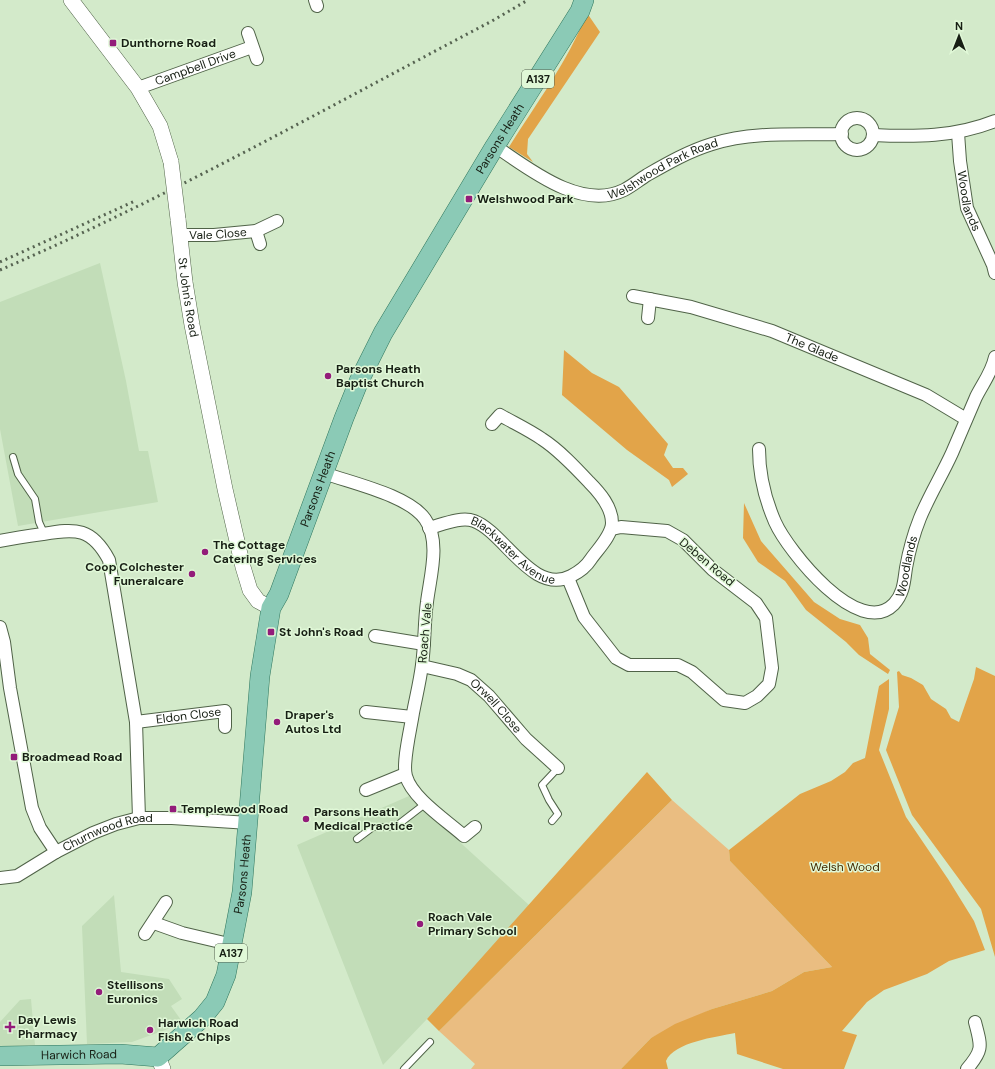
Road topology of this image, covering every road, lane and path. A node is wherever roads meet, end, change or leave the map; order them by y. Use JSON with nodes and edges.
{"nodes":[{"id":1,"x":71,"y":0,"type":"edge"},
{"id":2,"x":582,"y":5,"type":"edge"},
{"id":3,"x":248,"y":33,"type":"dead end"},
{"id":4,"x":252,"y":47,"type":"junction"},
{"id":5,"x":257,"y":59,"type":"dead end"},
{"id":6,"x":138,"y":88,"type":"junction"},
{"id":7,"x":995,"y":122,"type":"edge"},
{"id":8,"x":958,"y":133,"type":"junction"},
{"id":9,"x":842,"y":134,"type":"junction"},
{"id":10,"x":873,"y":135,"type":"junction"},
{"id":11,"x":495,"y":146,"type":"junction"},
{"id":12,"x":277,"y":221,"type":"dead end"},
{"id":13,"x":256,"y":231,"type":"junction"},
{"id":14,"x":180,"y":235,"type":"junction"},
{"id":15,"x":260,"y":244,"type":"dead end"},
{"id":16,"x":994,"y":267,"type":"edge"},
{"id":17,"x":633,"y":296,"type":"dead end"},
{"id":18,"x":650,"y":299,"type":"junction"},
{"id":19,"x":648,"y":318,"type":"dead end"},
{"id":20,"x":995,"y":357,"type":"edge"},
{"id":21,"x":966,"y":419,"type":"junction"},
{"id":22,"x":492,"y":424,"type":"dead end"},
{"id":23,"x":760,"y":449,"type":"dead end"},
{"id":24,"x":13,"y":457,"type":"dead end"},
{"id":25,"x":324,"y":473,"type":"junction"},
{"id":26,"x":429,"y":528,"type":"junction"},
{"id":27,"x":612,"y":529,"type":"junction"},
{"id":28,"x":44,"y":533,"type":"junction"},
{"id":29,"x":0,"y":541,"type":"edge"},
{"id":30,"x":568,"y":578,"type":"junction"},
{"id":31,"x":271,"y":608,"type":"junction"},
{"id":32,"x":0,"y":627,"type":"edge"},
{"id":33,"x":375,"y":636,"type":"dead end"},
{"id":34,"x":424,"y":644,"type":"junction"},
{"id":35,"x":422,"y":666,"type":"junction"},
{"id":36,"x":366,"y":712,"type":"dead end"},
{"id":37,"x":412,"y":717,"type":"junction"},
{"id":38,"x":136,"y":722,"type":"junction"},
{"id":39,"x":225,"y":727,"type":"dead end"},
{"id":40,"x":558,"y":768,"type":"joint"},
{"id":41,"x":405,"y":774,"type":"junction"},
{"id":42,"x":366,"y":790,"type":"dead end"},
{"id":43,"x":424,"y":801,"type":"junction"},
{"id":44,"x":139,"y":818,"type":"junction"},
{"id":45,"x":552,"y":821,"type":"dead end"},
{"id":46,"x":249,"y":823,"type":"junction"},
{"id":47,"x":475,"y":827,"type":"dead end"},
{"id":48,"x":358,"y":839,"type":"dead end"},
{"id":49,"x":56,"y":852,"type":"junction"},
{"id":50,"x":0,"y":878,"type":"edge"},
{"id":51,"x":166,"y":902,"type":"dead end"},
{"id":52,"x":154,"y":923,"type":"junction"},
{"id":53,"x":145,"y":934,"type":"dead end"},
{"id":54,"x":233,"y":945,"type":"junction"},
{"id":55,"x":975,"y":1022,"type":"dead end"},
{"id":56,"x":430,"y":1042,"type":"dead end"},
{"id":57,"x":0,"y":1056,"type":"edge"},
{"id":58,"x":161,"y":1063,"type":"edge"},
{"id":59,"x":404,"y":1069,"type":"edge"},
{"id":60,"x":967,"y":1069,"type":"edge"}],
"edges":[{"from":1,"to":6,"type":"street","name":"St John's Road"},
{"from":2,"to":11,"type":"main road","name":"Parsons Heath","number":"A137"},
{"from":3,"to":4,"type":"street","name":"Campbell Drive"},
{"from":4,"to":5,"type":"street","name":"Campbell Drive"},
{"from":4,"to":6,"type":"street","name":"Campbell Drive"},
{"from":6,"to":14,"type":"street","name":"St John's Road","bridge":true},
{"from":7,"to":8,"type":"street"},
{"from":8,"to":10,"type":"street"},
{"from":8,"to":16,"type":"street","name":"Woodlands"},
{"from":9,"to":10,"type":"street"},
{"from":9,"to":10,"type":"street"},
{"from":9,"to":11,"type":"street","name":"Welshwood Park Road"},
{"from":11,"to":25,"type":"main road","name":"Parsons Heath","number":"A137"},
{"from":12,"to":13,"type":"street","name":"Vale Close"},
{"from":13,"to":14,"type":"street","name":"Vale Close"},
{"from":13,"to":15,"type":"street","name":"Vale Close"},
{"from":14,"to":31,"type":"street","name":"St John's Road"},
{"from":17,"to":18,"type":"street","name":"The Glade"},
{"from":18,"to":19,"type":"street"},
{"from":18,"to":21,"type":"street","name":"The Glade"},
{"from":20,"to":21,"type":"street","name":"Woodlands"},
{"from":21,"to":23,"type":"street","name":"Woodlands"},
{"from":22,"to":27,"type":"street"},
{"from":24,"to":28,"type":"lane"},
{"from":25,"to":26,"type":"street","name":"Roach Vale"},
{"from":25,"to":31,"type":"main road","name":"Parsons Heath","number":"A137"},
{"from":26,"to":30,"type":"street","name":"Blackwater Avenue"},
{"from":26,"to":34,"type":"street","name":"Roach Vale"},
{"from":27,"to":30,"type":"street","name":"Blackwater Avenue"},
{"from":27,"to":30,"type":"street","name":"Deben Road"},
{"from":28,"to":29,"type":"street"},
{"from":28,"to":38,"type":"street"},
{"from":31,"to":46,"type":"main road","name":"Parsons Heath","number":"A137"},
{"from":32,"to":49,"type":"street"},
{"from":33,"to":34,"type":"street"},
{"from":34,"to":35,"type":"street","name":"Roach Vale"},
{"from":35,"to":37,"type":"street","name":"Roach Vale"},
{"from":35,"to":40,"type":"street","name":"Orwell Close"},
{"from":36,"to":37,"type":"street"},
{"from":37,"to":41,"type":"street","name":"Roach Vale"},
{"from":38,"to":39,"type":"street","name":"Eldon Close"},
{"from":38,"to":44,"type":"street"},
{"from":40,"to":45,"type":"lane"},
{"from":41,"to":42,"type":"street"},
{"from":41,"to":43,"type":"street"},
{"from":43,"to":47,"type":"street"},
{"from":43,"to":48,"type":"lane"},
{"from":44,"to":46,"type":"street","name":"Churnwood Road"},
{"from":44,"to":49,"type":"street","name":"Churnwood Road"},
{"from":46,"to":54,"type":"main road","name":"Parsons Heath","number":"A137"},
{"from":49,"to":50,"type":"street","name":"Churnwood Road"},
{"from":51,"to":52,"type":"street"},
{"from":52,"to":53,"type":"street"},
{"from":52,"to":54,"type":"street"},
{"from":54,"to":58,"type":"main road","name":"Parsons Heath","number":"A137"},
{"from":55,"to":60,"type":"street"},
{"from":56,"to":59,"type":"lane"},
{"from":57,"to":58,"type":"main road","name":"Harwich Road","number":"A137"}]}
